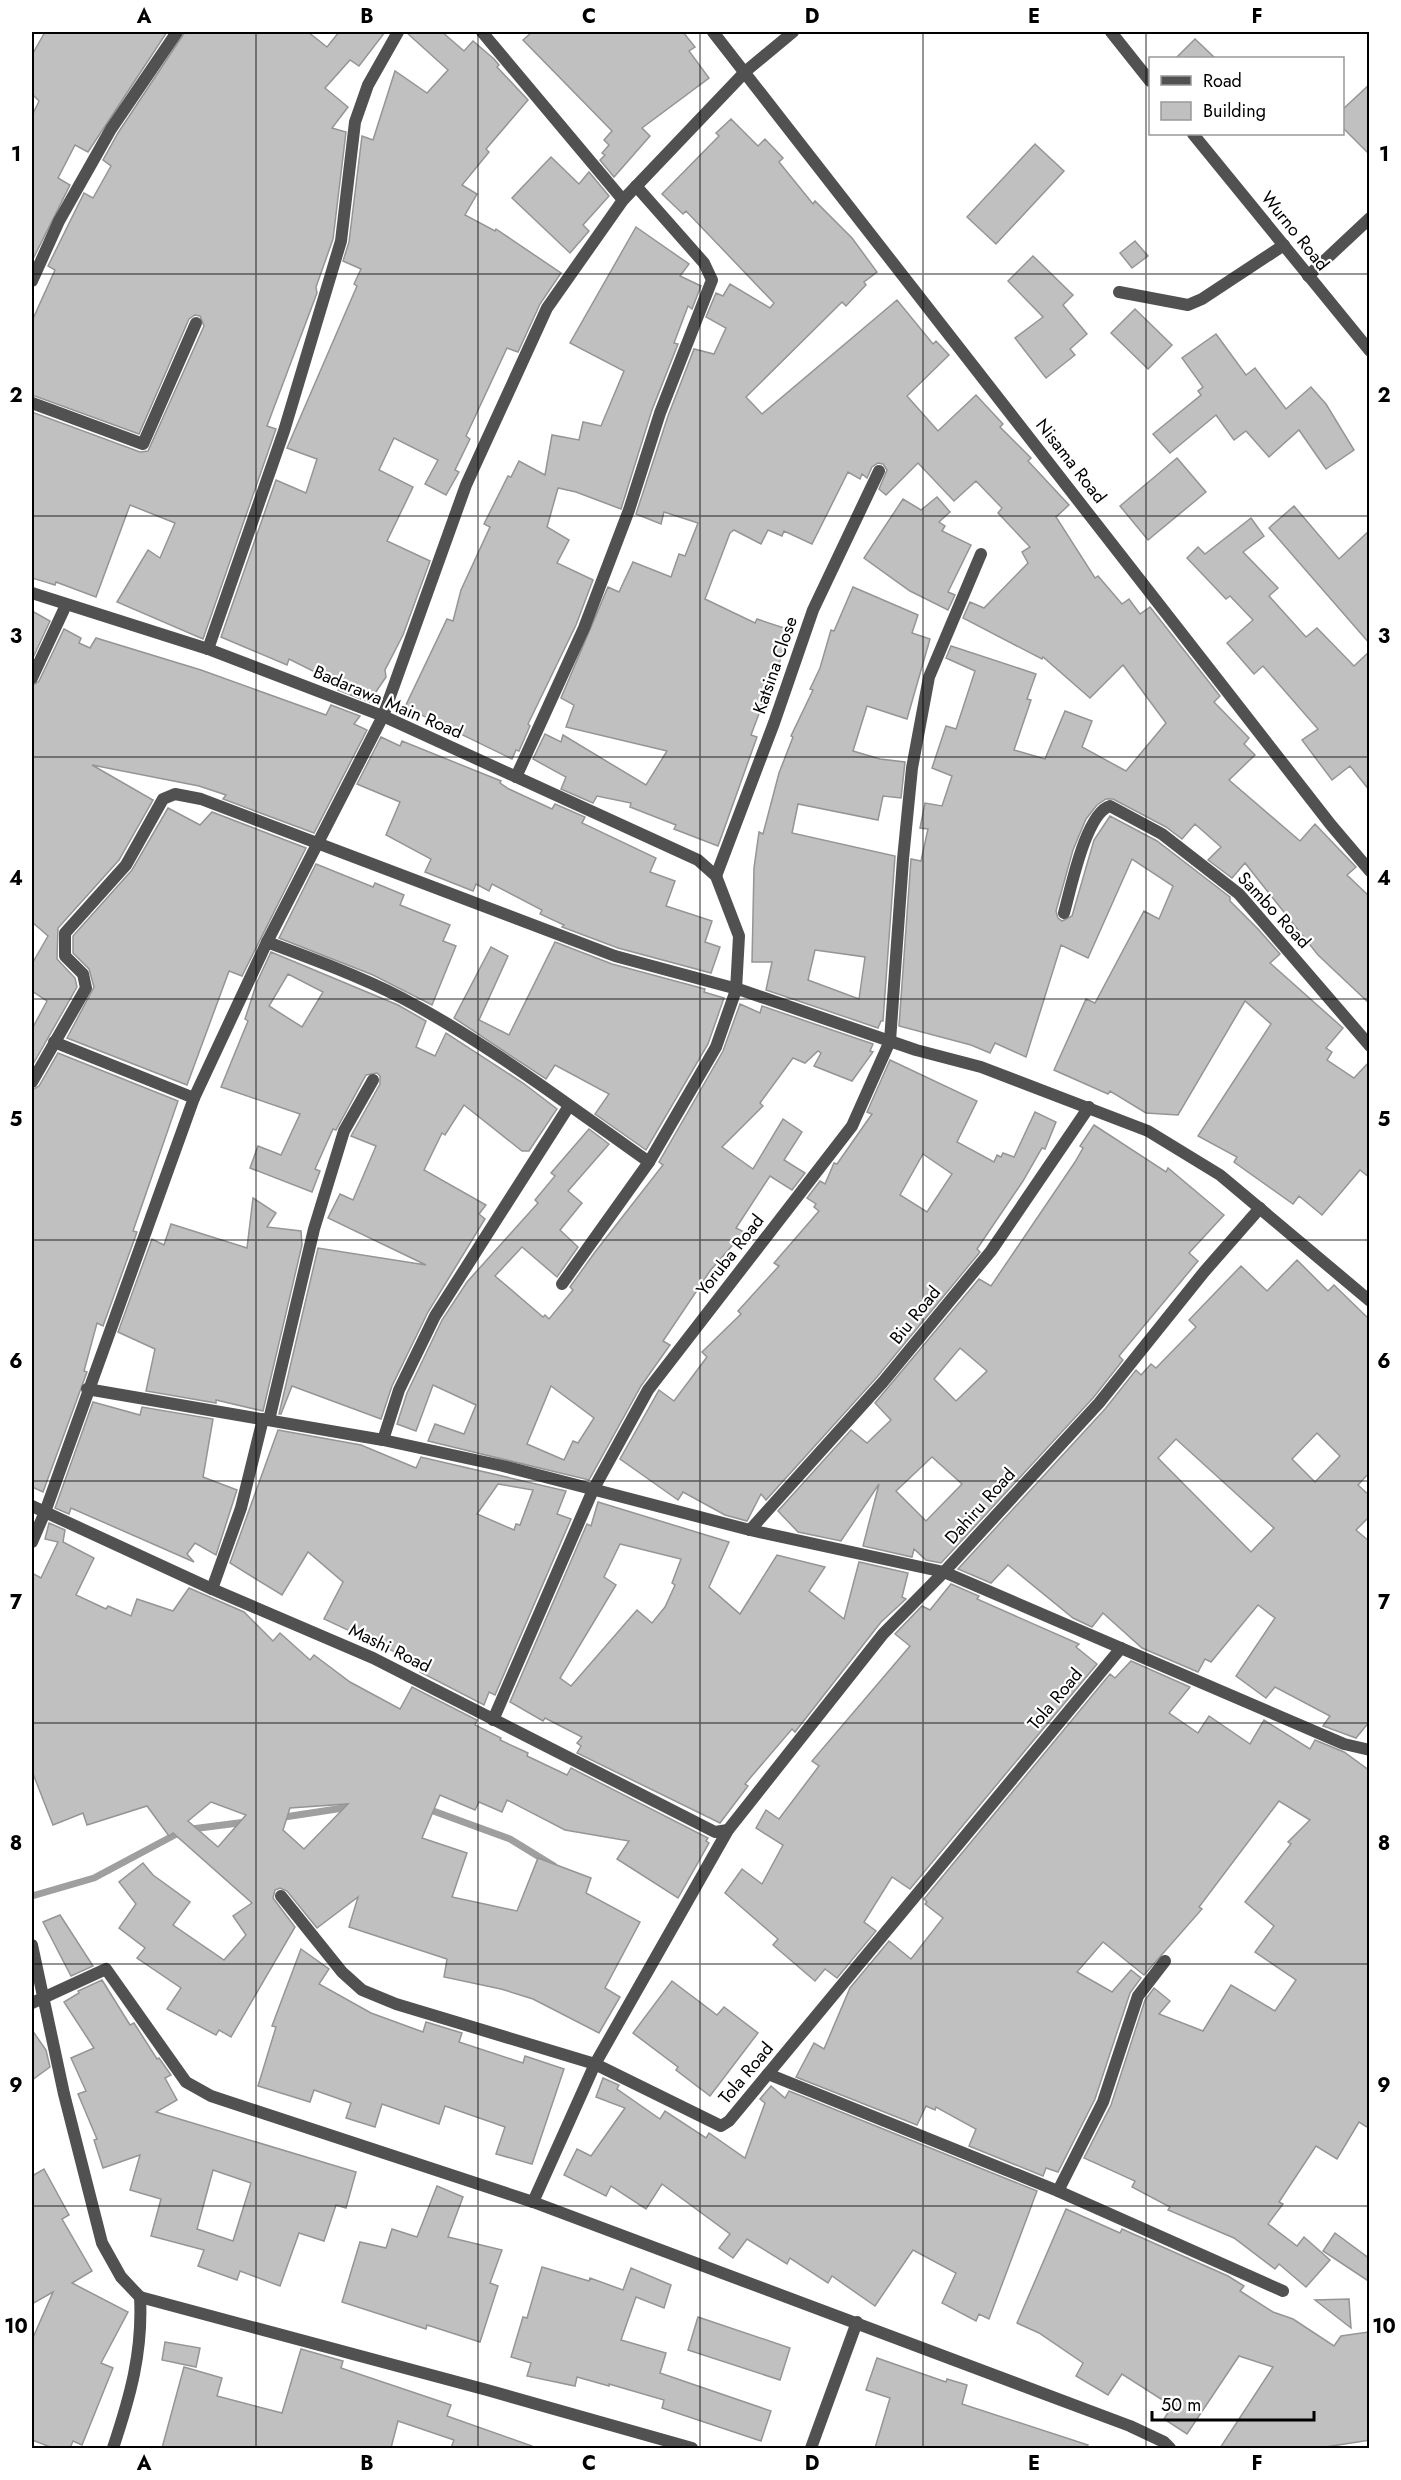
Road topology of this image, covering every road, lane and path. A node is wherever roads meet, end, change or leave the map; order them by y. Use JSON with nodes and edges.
{"nodes":[{"id":1,"x":177,"y":32,"type":"edge"},
{"id":2,"x":398,"y":32,"type":"edge"},
{"id":3,"x":482,"y":32,"type":"edge"},
{"id":4,"x":713,"y":32,"type":"edge"},
{"id":5,"x":793,"y":32,"type":"edge"},
{"id":6,"x":1111,"y":32,"type":"edge"},
{"id":7,"x":746,"y":71,"type":"junction"},
{"id":8,"x":1149,"y":80,"type":"edge"},
{"id":9,"x":1194,"y":135,"type":"edge"},
{"id":10,"x":636,"y":186,"type":"junction"},
{"id":11,"x":623,"y":200,"type":"junction"},
{"id":12,"x":1370,"y":219,"type":"edge"},
{"id":13,"x":1284,"y":245,"type":"junction"},
{"id":14,"x":1308,"y":276,"type":"junction"},
{"id":15,"x":32,"y":281,"type":"edge"},
{"id":16,"x":1119,"y":292,"type":"dead end"},
{"id":17,"x":196,"y":323,"type":"dead end"},
{"id":18,"x":1370,"y":351,"type":"edge"},
{"id":19,"x":32,"y":403,"type":"edge"},
{"id":20,"x":879,"y":471,"type":"dead end"},
{"id":21,"x":981,"y":554,"type":"dead end"},
{"id":22,"x":32,"y":592,"type":"edge"},
{"id":23,"x":66,"y":605,"type":"junction"},
{"id":24,"x":208,"y":649,"type":"junction"},
{"id":25,"x":32,"y":678,"type":"edge"},
{"id":26,"x":383,"y":716,"type":"junction"},
{"id":27,"x":516,"y":777,"type":"junction"},
{"id":28,"x":319,"y":842,"type":"junction"},
{"id":29,"x":1370,"y":871,"type":"edge"},
{"id":30,"x":716,"y":876,"type":"junction"},
{"id":31,"x":1064,"y":913,"type":"dead end"},
{"id":32,"x":267,"y":942,"type":"junction"},
{"id":33,"x":736,"y":990,"type":"junction"},
{"id":34,"x":890,"y":1041,"type":"junction"},
{"id":35,"x":54,"y":1042,"type":"junction"},
{"id":36,"x":1370,"y":1046,"type":"edge"},
{"id":37,"x":373,"y":1080,"type":"dead end"},
{"id":38,"x":32,"y":1082,"type":"edge"},
{"id":39,"x":194,"y":1098,"type":"junction"},
{"id":40,"x":569,"y":1106,"type":"junction"},
{"id":41,"x":1089,"y":1107,"type":"junction"},
{"id":42,"x":649,"y":1162,"type":"junction"},
{"id":43,"x":1260,"y":1208,"type":"junction"},
{"id":44,"x":562,"y":1284,"type":"dead end"},
{"id":45,"x":1370,"y":1301,"type":"edge"},
{"id":46,"x":87,"y":1389,"type":"junction"},
{"id":47,"x":266,"y":1420,"type":"junction"},
{"id":48,"x":383,"y":1440,"type":"junction"},
{"id":49,"x":593,"y":1490,"type":"junction"},
{"id":50,"x":32,"y":1506,"type":"edge"},
{"id":51,"x":45,"y":1512,"type":"junction"},
{"id":52,"x":750,"y":1530,"type":"junction"},
{"id":53,"x":32,"y":1542,"type":"edge"},
{"id":54,"x":944,"y":1572,"type":"junction"},
{"id":55,"x":213,"y":1589,"type":"junction"},
{"id":56,"x":1121,"y":1648,"type":"junction"},
{"id":57,"x":493,"y":1720,"type":"junction"},
{"id":58,"x":1370,"y":1750,"type":"edge"},
{"id":59,"x":728,"y":1830,"type":"junction"},
{"id":60,"x":281,"y":1896,"type":"dead end"},
{"id":61,"x":32,"y":1945,"type":"edge"},
{"id":62,"x":1165,"y":1961,"type":"dead end"},
{"id":63,"x":43,"y":1996,"type":"junction"},
{"id":64,"x":32,"y":2003,"type":"edge"},
{"id":65,"x":595,"y":2064,"type":"junction"},
{"id":66,"x":768,"y":2074,"type":"junction"},
{"id":67,"x":1058,"y":2191,"type":"junction"},
{"id":68,"x":533,"y":2202,"type":"junction"},
{"id":69,"x":1283,"y":2291,"type":"dead end"},
{"id":70,"x":140,"y":2297,"type":"junction"},
{"id":71,"x":857,"y":2322,"type":"junction"},
{"id":72,"x":113,"y":2448,"type":"edge"},
{"id":73,"x":692,"y":2448,"type":"edge"},
{"id":74,"x":811,"y":2448,"type":"edge"},
{"id":75,"x":1170,"y":2448,"type":"edge"}],
"edges":[{"from":1,"to":15,"type":"street"},
{"from":2,"to":24,"type":"street"},
{"from":3,"to":11,"type":"street"},
{"from":4,"to":7,"type":"street","name":"Nisama Road"},
{"from":5,"to":7,"type":"street"},
{"from":6,"to":8,"type":"street"},
{"from":7,"to":10,"type":"street"},
{"from":7,"to":29,"type":"street","name":"Nisama Road"},
{"from":9,"to":13,"type":"street","name":"Wurno Road"},
{"from":10,"to":11,"type":"street"},
{"from":10,"to":27,"type":"street"},
{"from":11,"to":26,"type":"street"},
{"from":12,"to":14,"type":"street"},
{"from":13,"to":14,"type":"street","name":"Wurno Road"},
{"from":13,"to":16,"type":"street"},
{"from":14,"to":18,"type":"street","name":"Wurno Road"},
{"from":17,"to":19,"type":"street"},
{"from":20,"to":30,"type":"street","name":"Katsina Close"},
{"from":21,"to":34,"type":"street"},
{"from":22,"to":23,"type":"street","name":"Badarawa Main Road"},
{"from":23,"to":24,"type":"street","name":"Badarawa Main Road"},
{"from":23,"to":25,"type":"street"},
{"from":24,"to":26,"type":"street","name":"Badarawa Main Road"},
{"from":26,"to":27,"type":"street","name":"Badarawa Main Road"},
{"from":26,"to":28,"type":"street"},
{"from":27,"to":30,"type":"street","name":"Badarawa Main Road"},
{"from":28,"to":32,"type":"street"},
{"from":28,"to":33,"type":"street"},
{"from":28,"to":35,"type":"street"},
{"from":30,"to":33,"type":"street"},
{"from":31,"to":36,"type":"street","name":"Sambo Road"},
{"from":32,"to":39,"type":"street"},
{"from":32,"to":40,"type":"street"},
{"from":33,"to":34,"type":"street"},
{"from":33,"to":42,"type":"street"},
{"from":34,"to":41,"type":"street"},
{"from":34,"to":49,"type":"street","name":"Yoruba Road"},
{"from":35,"to":38,"type":"street"},
{"from":35,"to":39,"type":"street"},
{"from":37,"to":47,"type":"street"},
{"from":39,"to":46,"type":"street"},
{"from":40,"to":42,"type":"street"},
{"from":40,"to":48,"type":"street"},
{"from":41,"to":43,"type":"street"},
{"from":41,"to":52,"type":"street","name":"Biu Road"},
{"from":42,"to":44,"type":"street"},
{"from":43,"to":45,"type":"street"},
{"from":43,"to":54,"type":"street","name":"Dahiru Road"},
{"from":46,"to":47,"type":"street"},
{"from":46,"to":51,"type":"street"},
{"from":47,"to":48,"type":"street"},
{"from":47,"to":55,"type":"street"},
{"from":48,"to":49,"type":"street"},
{"from":49,"to":52,"type":"street"},
{"from":49,"to":57,"type":"street","name":"Yoruba Road"},
{"from":50,"to":51,"type":"street","name":"Mashi Road"},
{"from":51,"to":53,"type":"street"},
{"from":51,"to":55,"type":"street","name":"Mashi Road"},
{"from":52,"to":54,"type":"street"},
{"from":54,"to":56,"type":"street"},
{"from":54,"to":59,"type":"street","name":"Dahiru Road"},
{"from":55,"to":57,"type":"street","name":"Mashi Road"},
{"from":56,"to":58,"type":"street"},
{"from":56,"to":66,"type":"street","name":"Tola Road"},
{"from":57,"to":59,"type":"street","name":"Mashi Road"},
{"from":59,"to":65,"type":"street","name":"Dahiru Road"},
{"from":60,"to":65,"type":"street","name":"Tola Road"},
{"from":61,"to":63,"type":"street"},
{"from":62,"to":67,"type":"street"},
{"from":63,"to":64,"type":"street"},
{"from":63,"to":68,"type":"street"},
{"from":63,"to":70,"type":"street"},
{"from":65,"to":66,"type":"street","name":"Tola Road"},
{"from":65,"to":68,"type":"street","name":"Dahiru Road"},
{"from":66,"to":67,"type":"street"},
{"from":67,"to":69,"type":"street"},
{"from":68,"to":71,"type":"street"},
{"from":70,"to":72,"type":"street"},
{"from":70,"to":73,"type":"street"},
{"from":71,"to":74,"type":"street"},
{"from":71,"to":75,"type":"street"}]}
